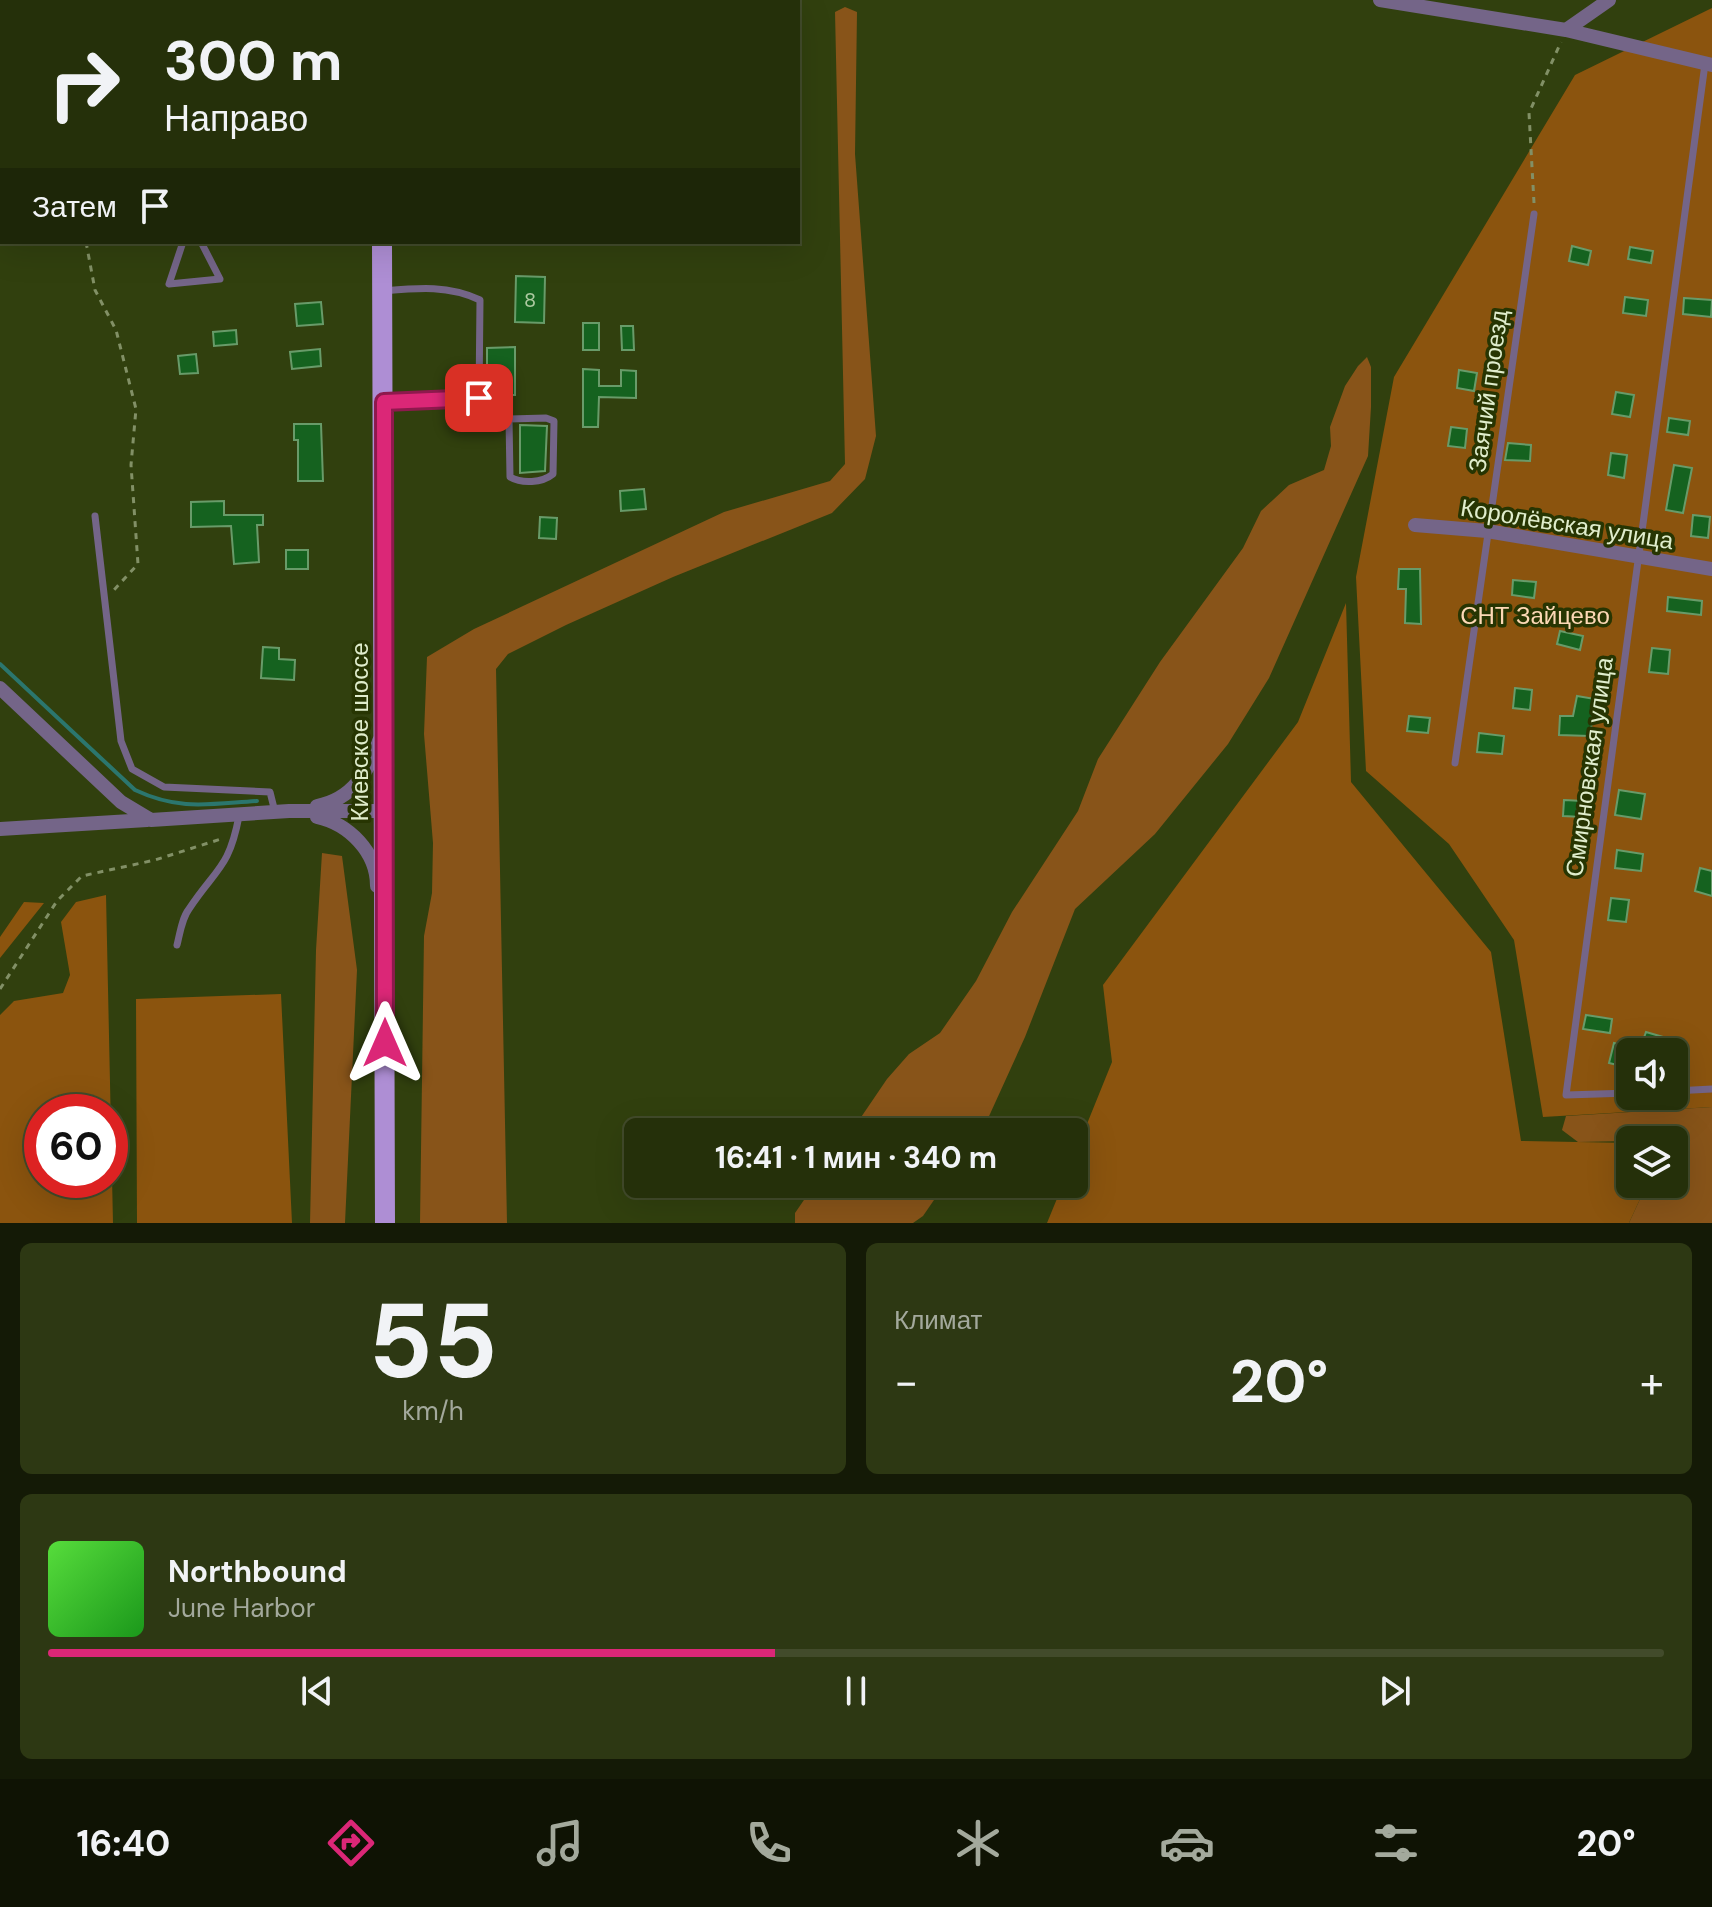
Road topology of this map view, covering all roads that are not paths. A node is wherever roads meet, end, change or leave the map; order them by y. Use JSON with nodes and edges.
{"nodes":[{"id":1,"x":1380,"y":0,"type":"edge"},
{"id":2,"x":1609,"y":0,"type":"edge"},
{"id":3,"x":1566,"y":30,"type":"junction"},
{"id":4,"x":1709,"y":64,"type":"edge"},
{"id":5,"x":1534,"y":214,"type":"road end"},
{"id":6,"x":182,"y":244,"type":"edge"},
{"id":7,"x":202,"y":244,"type":"edge"},
{"id":8,"x":382,"y":244,"type":"edge"},
{"id":9,"x":383,"y":291,"type":"junction"},
{"id":10,"x":479,"y":398,"type":"junction"},
{"id":11,"x":384,"y":402,"type":"junction"},
{"id":12,"x":509,"y":419,"type":"junction"},
{"id":13,"x":95,"y":516,"type":"dead end"},
{"id":14,"x":1415,"y":525,"type":"dead end"},
{"id":15,"x":1487,"y":531,"type":"junction"},
{"id":16,"x":1637,"y":557,"type":"junction"},
{"id":17,"x":1712,"y":569,"type":"edge"},
{"id":18,"x":0,"y":688,"type":"edge"},
{"id":19,"x":386,"y":723,"type":"junction"},
{"id":20,"x":1455,"y":763,"type":"dead end"},
{"id":21,"x":385,"y":811,"type":"junction"},
{"id":22,"x":282,"y":812,"type":"junction"},
{"id":23,"x":239,"y":813,"type":"junction"},
{"id":24,"x":151,"y":820,"type":"junction"},
{"id":25,"x":0,"y":829,"type":"edge"},
{"id":26,"x":177,"y":945,"type":"dead end"},
{"id":27,"x":385,"y":1013,"type":"junction"},
{"id":28,"x":1712,"y":1089,"type":"edge"},
{"id":29,"x":1688,"y":1090,"type":"edge"},
{"id":30,"x":1616,"y":1093,"type":"edge"},
{"id":31,"x":385,"y":1223,"type":"edge"}],
"edges":[{"from":1,"to":3,"type":"street"},
{"from":2,"to":3,"type":"street"},
{"from":3,"to":4,"type":"street"},
{"from":4,"to":16,"type":"lane","name":"Смирновская улица"},
{"from":5,"to":15,"type":"lane","name":"Заячий проезд"},
{"from":6,"to":7,"type":"lane"},
{"from":8,"to":9,"type":"main road","name":"Киевское шоссе"},
{"from":9,"to":10,"type":"lane"},
{"from":9,"to":11,"type":"main road","name":"Киевское шоссе"},
{"from":10,"to":11,"type":"lane"},
{"from":10,"to":12,"type":"lane"},
{"from":11,"to":19,"type":"main road","name":"Киевское шоссе"},
{"from":12,"to":12,"type":"lane"},
{"from":13,"to":22,"type":"lane"},
{"from":14,"to":15,"type":"street","name":"Королёвская улица"},
{"from":15,"to":16,"type":"street","name":"Королёвская улица"},
{"from":15,"to":20,"type":"lane","name":"Заячий проезд"},
{"from":16,"to":17,"type":"street","name":"Королёвская улица"},
{"from":16,"to":30,"type":"lane","name":"Смирновская улица"},
{"from":18,"to":24,"type":"street"},
{"from":19,"to":21,"type":"main road","name":"Киевское шоссе"},
{"from":19,"to":22,"type":"street"},
{"from":21,"to":22,"type":"street"},
{"from":21,"to":27,"type":"main road","name":"Киевское шоссе"},
{"from":22,"to":23,"type":"street"},
{"from":22,"to":27,"type":"street"},
{"from":23,"to":24,"type":"street"},
{"from":23,"to":26,"type":"lane"},
{"from":24,"to":25,"type":"street"},
{"from":27,"to":31,"type":"main road","name":"Киевское шоссе"},
{"from":28,"to":29,"type":"lane"}]}
